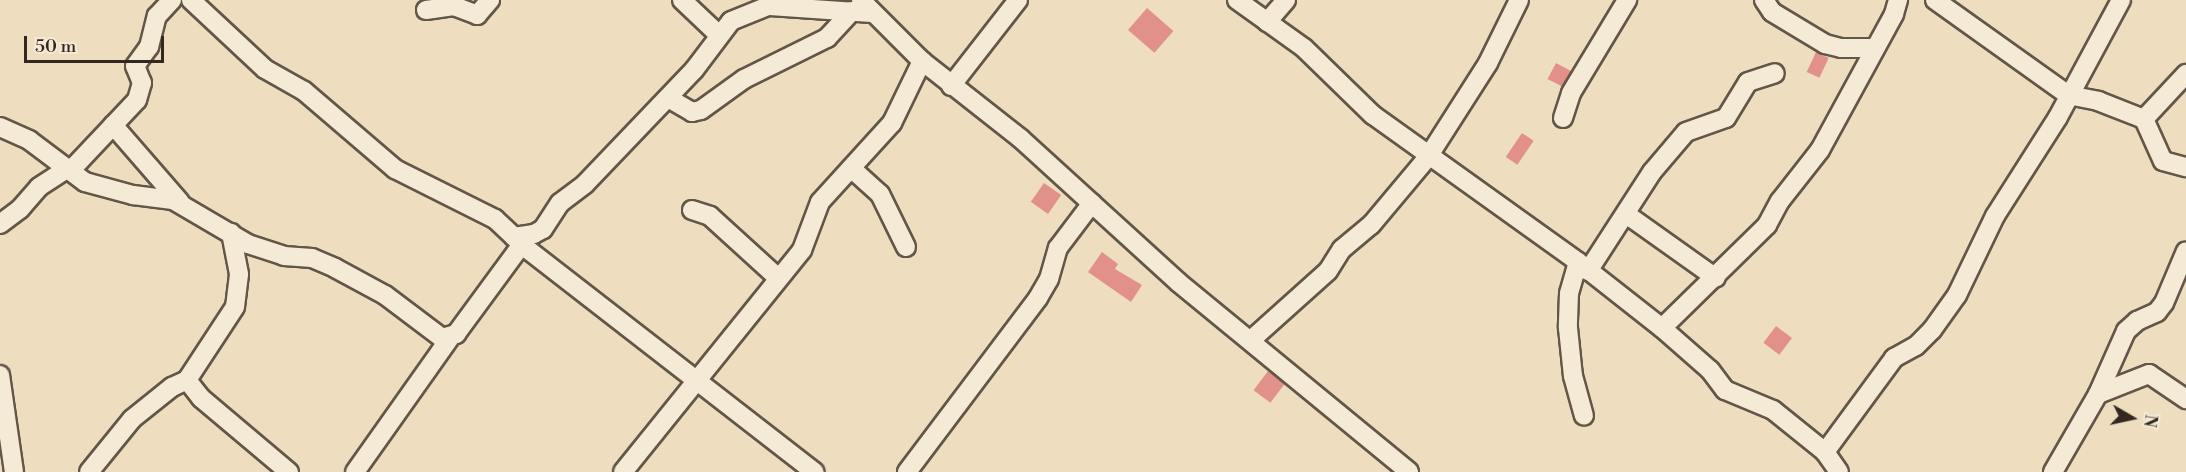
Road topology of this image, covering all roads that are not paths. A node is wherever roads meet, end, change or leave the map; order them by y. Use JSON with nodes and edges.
{"nodes":[{"id":1,"x":172,"y":0,"type":"edge"},
{"id":2,"x":191,"y":0,"type":"edge"},
{"id":3,"x":490,"y":0,"type":"edge"},
{"id":4,"x":682,"y":0,"type":"edge"},
{"id":5,"x":1018,"y":0,"type":"edge"},
{"id":6,"x":1238,"y":0,"type":"edge"},
{"id":7,"x":1286,"y":0,"type":"edge"},
{"id":8,"x":1519,"y":0,"type":"edge"},
{"id":9,"x":1627,"y":0,"type":"edge"},
{"id":10,"x":1764,"y":0,"type":"edge"},
{"id":11,"x":1898,"y":0,"type":"edge"},
{"id":12,"x":1935,"y":0,"type":"edge"},
{"id":13,"x":2121,"y":0,"type":"edge"},
{"id":14,"x":754,"y":5,"type":"edge"},
{"id":15,"x":861,"y":8,"type":"edge"},
{"id":16,"x":426,"y":10,"type":"dead end"},
{"id":17,"x":1267,"y":22,"type":"junction"},
{"id":18,"x":718,"y":34,"type":"junction"},
{"id":19,"x":1875,"y":48,"type":"junction"},
{"id":20,"x":922,"y":61,"type":"junction"},
{"id":21,"x":1775,"y":73,"type":"dead end"},
{"id":22,"x":2186,"y":74,"type":"edge"},
{"id":23,"x":951,"y":86,"type":"junction"},
{"id":24,"x":2068,"y":95,"type":"junction"},
{"id":25,"x":668,"y":98,"type":"junction"},
{"id":26,"x":1563,"y":118,"type":"dead end"},
{"id":27,"x":2144,"y":119,"type":"junction"},
{"id":28,"x":113,"y":125,"type":"junction"},
{"id":29,"x":0,"y":127,"type":"edge"},
{"id":30,"x":1428,"y":157,"type":"junction"},
{"id":31,"x":2186,"y":167,"type":"edge"},
{"id":32,"x":851,"y":168,"type":"junction"},
{"id":33,"x":69,"y":169,"type":"junction"},
{"id":34,"x":1092,"y":203,"type":"junction"},
{"id":35,"x":181,"y":204,"type":"junction"},
{"id":36,"x":692,"y":210,"type":"dead end"},
{"id":37,"x":1626,"y":214,"type":"junction"},
{"id":38,"x":0,"y":224,"type":"edge"},
{"id":39,"x":231,"y":233,"type":"junction"},
{"id":40,"x":524,"y":241,"type":"junction"},
{"id":41,"x":906,"y":247,"type":"dead end"},
{"id":42,"x":2186,"y":251,"type":"edge"},
{"id":43,"x":1583,"y":266,"type":"junction"},
{"id":44,"x":777,"y":277,"type":"junction"},
{"id":45,"x":1716,"y":278,"type":"junction"},
{"id":46,"x":1662,"y":328,"type":"junction"},
{"id":47,"x":448,"y":339,"type":"junction"},
{"id":48,"x":1251,"y":340,"type":"junction"},
{"id":49,"x":0,"y":375,"type":"edge"},
{"id":50,"x":187,"y":380,"type":"junction"},
{"id":51,"x":699,"y":383,"type":"junction"},
{"id":52,"x":2098,"y":394,"type":"junction"},
{"id":53,"x":2186,"y":399,"type":"edge"},
{"id":54,"x":1584,"y":416,"type":"dead end"},
{"id":55,"x":1825,"y":452,"type":"junction"},
{"id":56,"x":1402,"y":470,"type":"edge"},
{"id":57,"x":14,"y":472,"type":"edge"},
{"id":58,"x":89,"y":472,"type":"edge"},
{"id":59,"x":289,"y":472,"type":"edge"},
{"id":60,"x":355,"y":472,"type":"edge"},
{"id":61,"x":623,"y":472,"type":"edge"},
{"id":62,"x":815,"y":472,"type":"edge"},
{"id":63,"x":907,"y":472,"type":"edge"},
{"id":64,"x":1839,"y":472,"type":"edge"},
{"id":65,"x":2053,"y":472,"type":"edge"}],
"edges":[{"from":1,"to":28,"type":"street"},
{"from":2,"to":40,"type":"street"},
{"from":3,"to":16,"type":"street"},
{"from":4,"to":18,"type":"street"},
{"from":5,"to":23,"type":"street"},
{"from":6,"to":17,"type":"street"},
{"from":7,"to":17,"type":"street"},
{"from":8,"to":30,"type":"street"},
{"from":9,"to":26,"type":"street"},
{"from":10,"to":19,"type":"street"},
{"from":11,"to":19,"type":"street"},
{"from":12,"to":24,"type":"street"},
{"from":13,"to":24,"type":"street"},
{"from":14,"to":15,"type":"street"},
{"from":14,"to":18,"type":"street"},
{"from":15,"to":20,"type":"street"},
{"from":15,"to":25,"type":"street"},
{"from":17,"to":30,"type":"street"},
{"from":18,"to":25,"type":"street"},
{"from":19,"to":45,"type":"street"},
{"from":20,"to":23,"type":"street"},
{"from":20,"to":32,"type":"street"},
{"from":21,"to":37,"type":"street"},
{"from":22,"to":27,"type":"street"},
{"from":23,"to":34,"type":"street"},
{"from":24,"to":27,"type":"street"},
{"from":24,"to":55,"type":"street"},
{"from":25,"to":40,"type":"street"},
{"from":27,"to":31,"type":"street"},
{"from":28,"to":33,"type":"street"},
{"from":28,"to":35,"type":"street"},
{"from":29,"to":33,"type":"street"},
{"from":30,"to":43,"type":"street"},
{"from":30,"to":48,"type":"street"},
{"from":32,"to":41,"type":"street"},
{"from":32,"to":44,"type":"street"},
{"from":33,"to":35,"type":"street"},
{"from":33,"to":38,"type":"street"},
{"from":34,"to":48,"type":"street"},
{"from":34,"to":63,"type":"street"},
{"from":35,"to":39,"type":"street"},
{"from":36,"to":44,"type":"street"},
{"from":37,"to":43,"type":"street"},
{"from":37,"to":45,"type":"street"},
{"from":39,"to":47,"type":"street"},
{"from":39,"to":50,"type":"street"},
{"from":40,"to":47,"type":"street"},
{"from":40,"to":51,"type":"street"},
{"from":42,"to":52,"type":"street"},
{"from":43,"to":46,"type":"street"},
{"from":43,"to":54,"type":"street"},
{"from":44,"to":51,"type":"street"},
{"from":45,"to":46,"type":"street"},
{"from":46,"to":55,"type":"street"},
{"from":47,"to":60,"type":"street"},
{"from":48,"to":56,"type":"street"},
{"from":49,"to":57,"type":"street"},
{"from":50,"to":58,"type":"street"},
{"from":50,"to":59,"type":"street"},
{"from":51,"to":61,"type":"street"},
{"from":51,"to":62,"type":"street"},
{"from":52,"to":53,"type":"street"},
{"from":52,"to":65,"type":"street"},
{"from":55,"to":64,"type":"street"}]}
